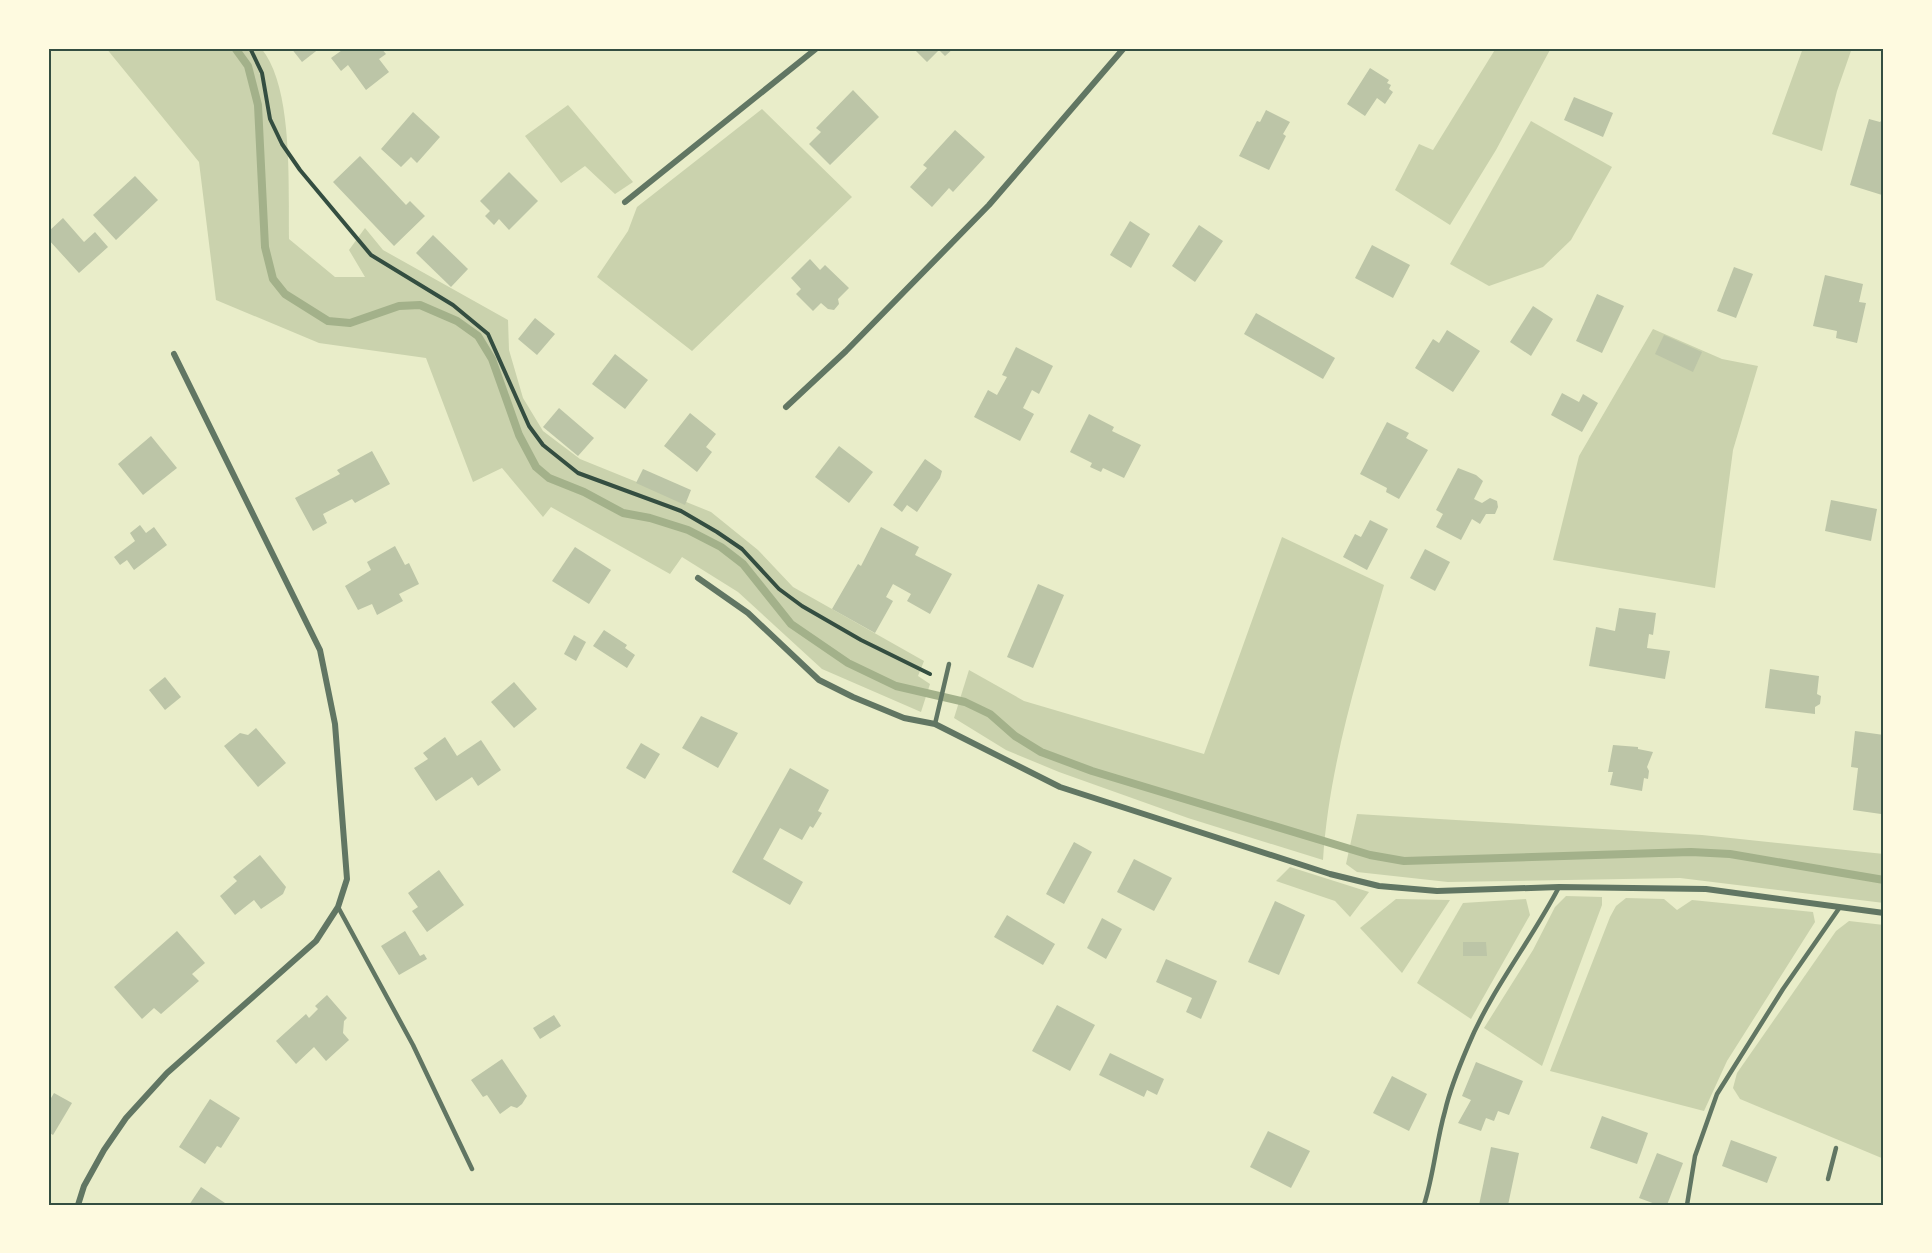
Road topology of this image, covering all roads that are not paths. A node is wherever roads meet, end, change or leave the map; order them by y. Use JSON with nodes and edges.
{"nodes":[{"id":1,"x":817,"y":48,"type":"edge"},
{"id":2,"x":1124,"y":48,"type":"edge"},
{"id":3,"x":625,"y":202,"type":"dead end"},
{"id":4,"x":174,"y":354,"type":"dead end"},
{"id":5,"x":786,"y":407,"type":"dead end"},
{"id":6,"x":698,"y":578,"type":"dead end"},
{"id":7,"x":949,"y":664,"type":"dead end"},
{"id":8,"x":935,"y":724,"type":"junction"},
{"id":9,"x":1559,"y":887,"type":"junction"},
{"id":10,"x":338,"y":907,"type":"junction"},
{"id":11,"x":1840,"y":908,"type":"junction"},
{"id":12,"x":1884,"y":913,"type":"edge"},
{"id":13,"x":1836,"y":1148,"type":"dead end"},
{"id":14,"x":472,"y":1169,"type":"dead end"},
{"id":15,"x":1828,"y":1179,"type":"dead end"},
{"id":16,"x":78,"y":1205,"type":"edge"},
{"id":17,"x":1424,"y":1205,"type":"edge"},
{"id":18,"x":1687,"y":1205,"type":"edge"}],
"edges":[{"from":1,"to":3,"type":"street"},
{"from":2,"to":5,"type":"street"},
{"from":4,"to":10,"type":"street"},
{"from":6,"to":8,"type":"street"},
{"from":7,"to":8,"type":"lane"},
{"from":8,"to":9,"type":"street"},
{"from":9,"to":11,"type":"street"},
{"from":9,"to":17,"type":"lane"},
{"from":10,"to":14,"type":"lane"},
{"from":10,"to":16,"type":"street"},
{"from":11,"to":12,"type":"street"},
{"from":11,"to":18,"type":"lane"},
{"from":13,"to":15,"type":"lane"}]}
